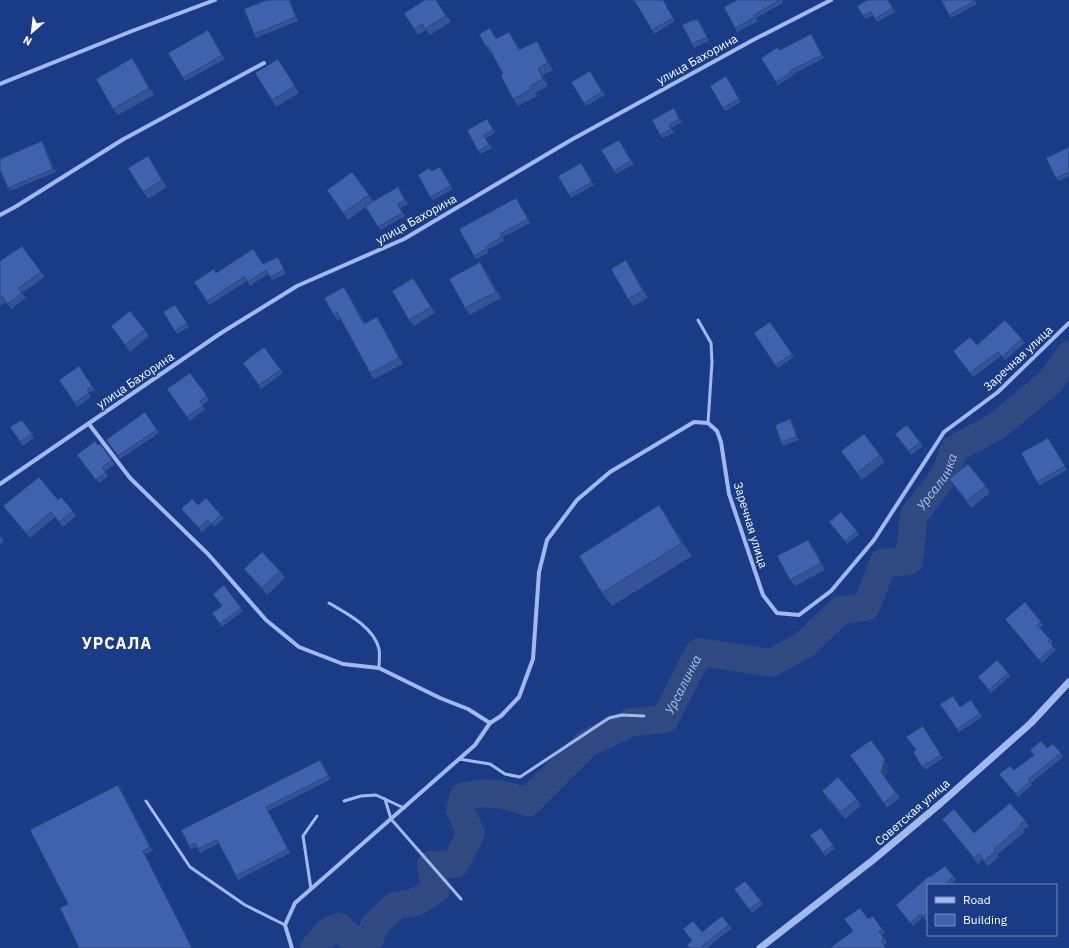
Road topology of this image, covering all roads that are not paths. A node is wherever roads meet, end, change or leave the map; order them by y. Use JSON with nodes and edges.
{"nodes":[{"id":1,"x":215,"y":0,"type":"edge"},
{"id":2,"x":831,"y":0,"type":"edge"},
{"id":3,"x":264,"y":64,"type":"dead end"},
{"id":4,"x":0,"y":84,"type":"edge"},
{"id":5,"x":0,"y":215,"type":"edge"},
{"id":6,"x":698,"y":320,"type":"dead end"},
{"id":7,"x":1069,"y":323,"type":"edge"},
{"id":8,"x":708,"y":423,"type":"junction"},
{"id":9,"x":89,"y":424,"type":"junction"},
{"id":10,"x":0,"y":484,"type":"edge"},
{"id":11,"x":329,"y":603,"type":"dead end"},
{"id":12,"x":379,"y":668,"type":"junction"},
{"id":13,"x":1069,"y":682,"type":"edge"},
{"id":14,"x":644,"y":716,"type":"dead end"},
{"id":15,"x":490,"y":723,"type":"junction"},
{"id":16,"x":459,"y":759,"type":"junction"},
{"id":17,"x":385,"y":799,"type":"junction"},
{"id":18,"x":146,"y":802,"type":"dead end"},
{"id":19,"x":344,"y":802,"type":"dead end"},
{"id":20,"x":404,"y":808,"type":"junction"},
{"id":21,"x":317,"y":816,"type":"dead end"},
{"id":22,"x":391,"y":819,"type":"junction"},
{"id":23,"x":311,"y":889,"type":"junction"},
{"id":24,"x":461,"y":899,"type":"dead end"},
{"id":25,"x":285,"y":925,"type":"junction"},
{"id":26,"x":292,"y":948,"type":"edge"},
{"id":27,"x":760,"y":948,"type":"edge"}],
"edges":[{"from":1,"to":4,"type":"street"},
{"from":2,"to":9,"type":"street","name":"улица Бахорина"},
{"from":3,"to":5,"type":"street"},
{"from":6,"to":8,"type":"lane"},
{"from":7,"to":8,"type":"street","name":"Заречная улица"},
{"from":8,"to":15,"type":"street"},
{"from":9,"to":10,"type":"street","name":"улица Бахорина"},
{"from":9,"to":12,"type":"street"},
{"from":11,"to":12,"type":"lane"},
{"from":12,"to":15,"type":"street"},
{"from":13,"to":27,"type":"street","name":"Советская улица"},
{"from":14,"to":16,"type":"lane"},
{"from":15,"to":16,"type":"street"},
{"from":16,"to":20,"type":"street"},
{"from":17,"to":19,"type":"lane"},
{"from":17,"to":20,"type":"lane"},
{"from":17,"to":22,"type":"lane"},
{"from":18,"to":25,"type":"lane"},
{"from":20,"to":22,"type":"street"},
{"from":21,"to":23,"type":"lane"},
{"from":22,"to":23,"type":"street"},
{"from":22,"to":24,"type":"lane"},
{"from":23,"to":25,"type":"street"},
{"from":25,"to":26,"type":"street"}]}
